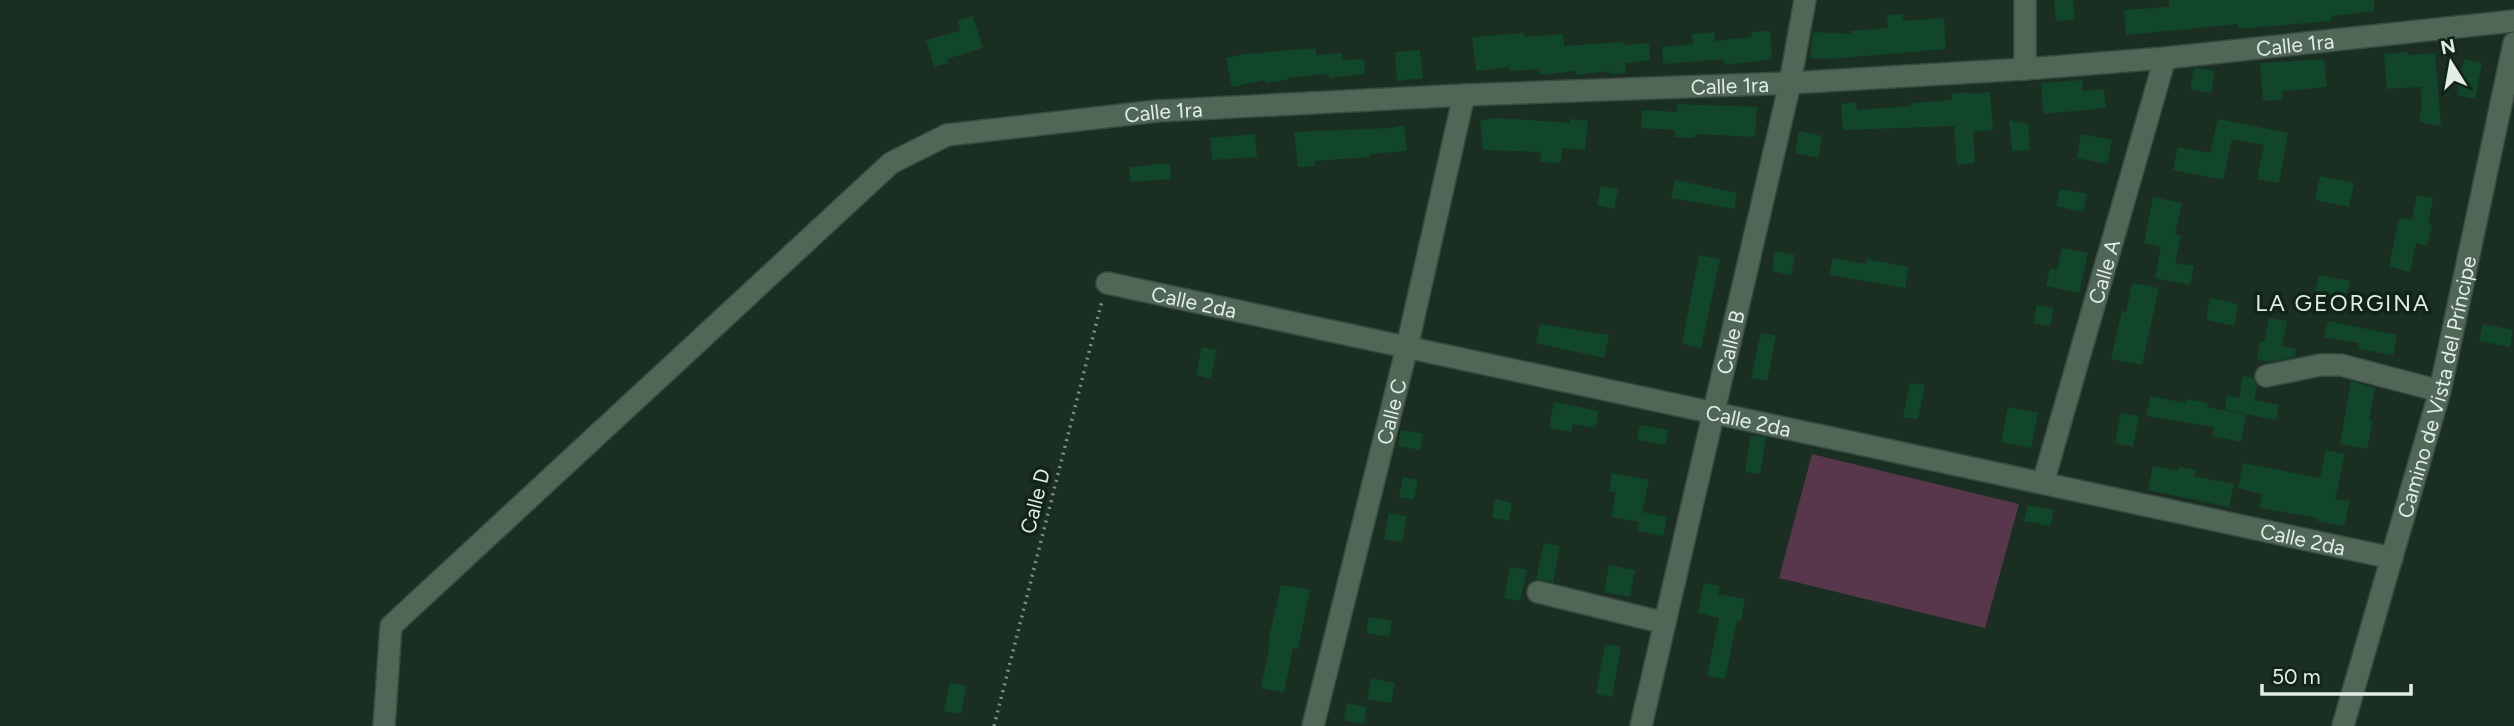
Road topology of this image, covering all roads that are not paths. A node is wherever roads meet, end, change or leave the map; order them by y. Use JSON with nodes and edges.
{"nodes":[{"id":1,"x":1805,"y":0,"type":"edge"},
{"id":2,"x":2025,"y":0,"type":"edge"},
{"id":3,"x":2514,"y":21,"type":"edge"},
{"id":4,"x":2514,"y":43,"type":"edge"},
{"id":5,"x":2165,"y":58,"type":"junction"},
{"id":6,"x":2025,"y":69,"type":"junction"},
{"id":7,"x":1790,"y":83,"type":"junction"},
{"id":8,"x":1464,"y":95,"type":"junction"},
{"id":9,"x":1107,"y":283,"type":"road end"},
{"id":10,"x":1407,"y":346,"type":"junction"},
{"id":11,"x":2266,"y":376,"type":"dead end"},
{"id":12,"x":2440,"y":391,"type":"junction"},
{"id":13,"x":1713,"y":411,"type":"junction"},
{"id":14,"x":2043,"y":483,"type":"junction"},
{"id":15,"x":2392,"y":558,"type":"junction"},
{"id":16,"x":1538,"y":592,"type":"dead end"},
{"id":17,"x":1665,"y":624,"type":"junction"},
{"id":18,"x":384,"y":726,"type":"edge"},
{"id":19,"x":1313,"y":726,"type":"edge"},
{"id":20,"x":1641,"y":726,"type":"edge"},
{"id":21,"x":2343,"y":726,"type":"edge"}],
"edges":[{"from":1,"to":7,"type":"street","name":"Calle B"},
{"from":2,"to":6,"type":"street"},
{"from":3,"to":5,"type":"street","name":"Calle 1ra"},
{"from":4,"to":12,"type":"street","name":"Camino de Vista del Príncipe"},
{"from":5,"to":6,"type":"street","name":"Calle 1ra"},
{"from":5,"to":14,"type":"street","name":"Calle A"},
{"from":6,"to":7,"type":"street","name":"Calle 1ra"},
{"from":7,"to":8,"type":"street","name":"Calle 1ra"},
{"from":7,"to":13,"type":"street","name":"Calle B"},
{"from":8,"to":10,"type":"street","name":"Calle C"},
{"from":8,"to":18,"type":"street","name":"Calle 1ra"},
{"from":9,"to":10,"type":"street","name":"Calle 2da"},
{"from":10,"to":13,"type":"street","name":"Calle 2da"},
{"from":10,"to":19,"type":"street","name":"Calle C"},
{"from":11,"to":12,"type":"street"},
{"from":12,"to":15,"type":"street","name":"Camino de Vista del Príncipe"},
{"from":13,"to":14,"type":"street","name":"Calle 2da"},
{"from":13,"to":17,"type":"street","name":"Calle B"},
{"from":14,"to":15,"type":"street","name":"Calle 2da"},
{"from":15,"to":21,"type":"street","name":"Camino de Vista del Príncipe"},
{"from":16,"to":17,"type":"street"},
{"from":17,"to":20,"type":"street","name":"Calle B"}]}
